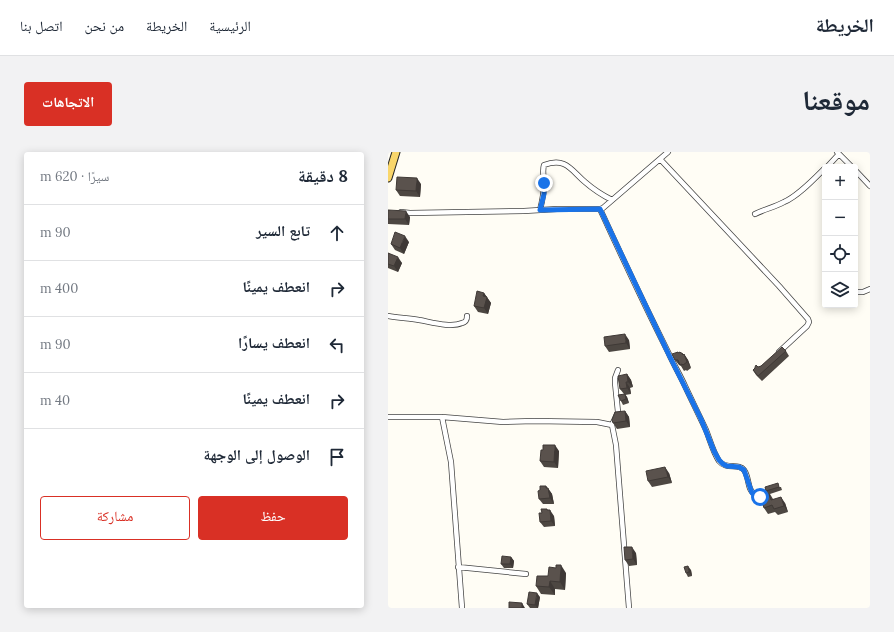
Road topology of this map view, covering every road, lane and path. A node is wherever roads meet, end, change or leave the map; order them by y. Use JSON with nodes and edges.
{"nodes":[{"id":1,"x":396,"y":152,"type":"edge"},
{"id":2,"x":668,"y":152,"type":"edge"},
{"id":3,"x":838,"y":153,"type":"edge"},
{"id":4,"x":660,"y":159,"type":"junction"},
{"id":5,"x":829,"y":164,"type":"edge"},
{"id":6,"x":849,"y":164,"type":"edge"},
{"id":7,"x":822,"y":172,"type":"edge"},
{"id":8,"x":858,"y":173,"type":"edge"},
{"id":9,"x":388,"y":178,"type":"edge"},
{"id":10,"x":870,"y":186,"type":"edge"},
{"id":11,"x":612,"y":200,"type":"junction"},
{"id":12,"x":600,"y":209,"type":"junction"},
{"id":13,"x":540,"y":210,"type":"junction"},
{"id":14,"x":395,"y":212,"type":"edge"},
{"id":15,"x":755,"y":214,"type":"dead end"},
{"id":16,"x":870,"y":289,"type":"edge"},
{"id":17,"x":858,"y":292,"type":"edge"},
{"id":18,"x":388,"y":316,"type":"edge"},
{"id":19,"x":467,"y":316,"type":"dead end"},
{"id":20,"x":777,"y":354,"type":"edge"},
{"id":21,"x":618,"y":370,"type":"dead end"},
{"id":22,"x":388,"y":417,"type":"edge"},
{"id":23,"x":442,"y":418,"type":"junction"},
{"id":24,"x":612,"y":425,"type":"junction"},
{"id":25,"x":760,"y":497,"type":"edge"},
{"id":26,"x":458,"y":567,"type":"junction"},
{"id":27,"x":526,"y":574,"type":"dead end"},
{"id":28,"x":462,"y":608,"type":"edge"},
{"id":29,"x":629,"y":608,"type":"edge"}],
"edges":[{"from":1,"to":9,"type":"main road"},
{"from":2,"to":4,"type":"street"},
{"from":3,"to":5,"type":"street"},
{"from":3,"to":6,"type":"street"},
{"from":4,"to":11,"type":"street"},
{"from":4,"to":20,"type":"street"},
{"from":7,"to":15,"type":"street"},
{"from":8,"to":10,"type":"street"},
{"from":11,"to":12,"type":"street"},
{"from":11,"to":13,"type":"street"},
{"from":12,"to":13,"type":"street"},
{"from":12,"to":25,"type":"street"},
{"from":13,"to":14,"type":"street"},
{"from":16,"to":17,"type":"street"},
{"from":18,"to":19,"type":"street"},
{"from":21,"to":24,"type":"street"},
{"from":22,"to":23,"type":"street"},
{"from":23,"to":24,"type":"street"},
{"from":23,"to":26,"type":"street"},
{"from":24,"to":29,"type":"street"},
{"from":26,"to":27,"type":"street"},
{"from":26,"to":28,"type":"street"}]}
